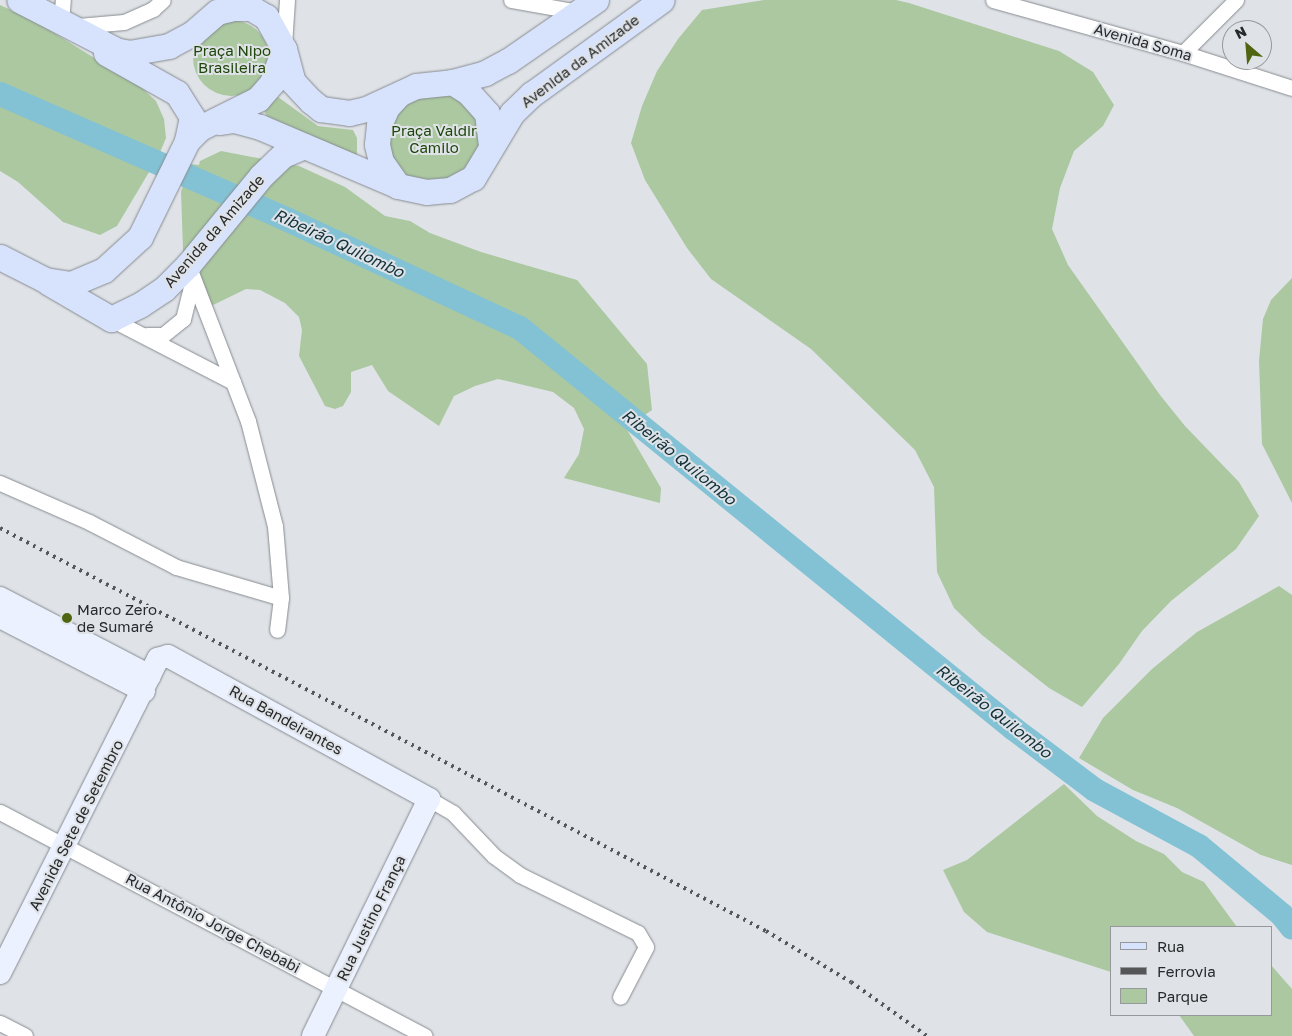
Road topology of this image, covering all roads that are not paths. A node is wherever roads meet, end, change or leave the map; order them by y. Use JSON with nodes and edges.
{"nodes":[{"id":1,"x":19,"y":0,"type":"edge"},
{"id":2,"x":162,"y":0,"type":"edge"},
{"id":3,"x":208,"y":0,"type":"edge"},
{"id":4,"x":266,"y":0,"type":"edge"},
{"id":5,"x":287,"y":0,"type":"edge"},
{"id":6,"x":511,"y":0,"type":"edge"},
{"id":7,"x":662,"y":0,"type":"edge"},
{"id":8,"x":993,"y":0,"type":"edge"},
{"id":9,"x":1236,"y":0,"type":"edge"},
{"id":10,"x":587,"y":6,"type":"edge"},
{"id":11,"x":70,"y":20,"type":"edge"},
{"id":12,"x":280,"y":40,"type":"junction"},
{"id":13,"x":1183,"y":53,"type":"junction"},
{"id":14,"x":452,"y":82,"type":"junction"},
{"id":15,"x":1292,"y":88,"type":"edge"},
{"id":16,"x":400,"y":93,"type":"junction"},
{"id":17,"x":189,"y":141,"type":"junction"},
{"id":18,"x":490,"y":144,"type":"junction"},
{"id":19,"x":304,"y":146,"type":"junction"},
{"id":20,"x":398,"y":186,"type":"junction"},
{"id":21,"x":0,"y":257,"type":"edge"},
{"id":22,"x":190,"y":273,"type":"junction"},
{"id":23,"x":45,"y":280,"type":"junction"},
{"id":24,"x":111,"y":319,"type":"junction"},
{"id":25,"x":147,"y":335,"type":"junction"},
{"id":26,"x":233,"y":382,"type":"junction"},
{"id":27,"x":0,"y":483,"type":"edge"},
{"id":28,"x":0,"y":598,"type":"edge"},
{"id":29,"x":281,"y":598,"type":"junction"},
{"id":30,"x":0,"y":617,"type":"edge"},
{"id":31,"x":277,"y":630,"type":"dead end"},
{"id":32,"x":147,"y":683,"type":"junction"},
{"id":33,"x":429,"y":799,"type":"junction"},
{"id":34,"x":0,"y":812,"type":"edge"},
{"id":35,"x":67,"y":846,"type":"junction"},
{"id":36,"x":0,"y":973,"type":"edge"},
{"id":37,"x":337,"y":989,"type":"junction"},
{"id":38,"x":620,"y":997,"type":"dead end"},
{"id":39,"x":0,"y":1023,"type":"edge"},
{"id":40,"x":25,"y":1036,"type":"edge"},
{"id":41,"x":313,"y":1036,"type":"edge"},
{"id":42,"x":425,"y":1036,"type":"edge"}],
"edges":[{"from":1,"to":11,"type":"main road"},
{"from":2,"to":11,"type":"street"},
{"from":3,"to":11,"type":"main road"},
{"from":4,"to":12,"type":"main road"},
{"from":5,"to":12,"type":"street"},
{"from":6,"to":10,"type":"street"},
{"from":7,"to":18,"type":"main road","name":"Avenida da Amizade"},
{"from":8,"to":13,"type":"street","name":"Avenida Soma"},
{"from":9,"to":13,"type":"street"},
{"from":10,"to":14,"type":"main road"},
{"from":11,"to":12,"type":"main road"},
{"from":11,"to":17,"type":"main road"},
{"from":12,"to":16,"type":"main road"},
{"from":12,"to":17,"type":"main road"},
{"from":13,"to":15,"type":"street","name":"Avenida Soma"},
{"from":14,"to":16,"type":"main road"},
{"from":14,"to":18,"type":"main road"},
{"from":16,"to":20,"type":"main road"},
{"from":17,"to":19,"type":"main road","name":"Avenida da Amizade"},
{"from":17,"to":23,"type":"main road"},
{"from":18,"to":20,"type":"main road","name":"Avenida da Amizade"},
{"from":19,"to":20,"type":"main road","name":"Avenida da Amizade"},
{"from":19,"to":22,"type":"main road","name":"Avenida da Amizade"},
{"from":21,"to":23,"type":"main road"},
{"from":22,"to":24,"type":"main road","name":"Avenida da Amizade"},
{"from":22,"to":25,"type":"street"},
{"from":22,"to":26,"type":"street"},
{"from":23,"to":24,"type":"main road"},
{"from":24,"to":25,"type":"street"},
{"from":25,"to":26,"type":"street"},
{"from":26,"to":29,"type":"street"},
{"from":27,"to":29,"type":"street"},
{"from":28,"to":32,"type":"street"},
{"from":29,"to":31,"type":"street"},
{"from":30,"to":32,"type":"street"},
{"from":32,"to":33,"type":"street","name":"Rua Bandeirantes"},
{"from":32,"to":35,"type":"street","name":"Avenida Sete de Setembro"},
{"from":33,"to":37,"type":"street","name":"Rua Justino França"},
{"from":33,"to":38,"type":"street"},
{"from":34,"to":35,"type":"street","name":"Rua Antônio Jorge Chebabi"},
{"from":35,"to":36,"type":"street","name":"Avenida Sete de Setembro"},
{"from":35,"to":37,"type":"street","name":"Rua Antônio Jorge Chebabi"},
{"from":37,"to":41,"type":"street","name":"Rua Justino França"},
{"from":37,"to":42,"type":"street","name":"Rua Antônio Jorge Chebabi"},
{"from":39,"to":40,"type":"street"}]}
